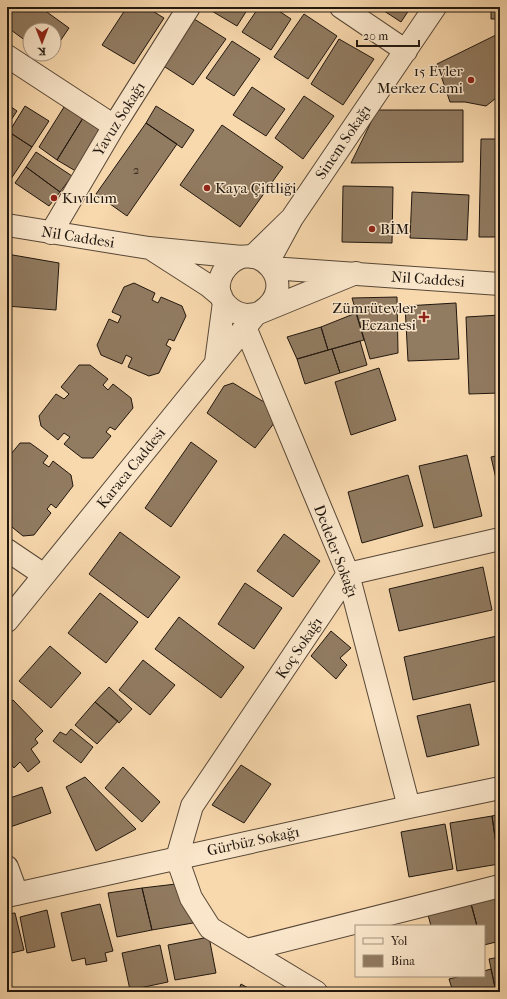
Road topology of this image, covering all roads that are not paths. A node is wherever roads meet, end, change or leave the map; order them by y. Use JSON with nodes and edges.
{"nodes":[{"id":1,"x":189,"y":7,"type":"edge"},
{"id":2,"x":341,"y":7,"type":"edge"},
{"id":3,"x":435,"y":7,"type":"edge"},
{"id":4,"x":406,"y":50,"type":"junction"},
{"id":5,"x":7,"y":56,"type":"edge"},
{"id":6,"x":114,"y":126,"type":"junction"},
{"id":7,"x":7,"y":225,"type":"edge"},
{"id":8,"x":51,"y":233,"type":"junction"},
{"id":9,"x":149,"y":248,"type":"junction"},
{"id":10,"x":258,"y":261,"type":"junction"},
{"id":11,"x":356,"y":273,"type":"junction"},
{"id":12,"x":500,"y":284,"type":"edge"},
{"id":13,"x":222,"y":299,"type":"junction"},
{"id":14,"x":254,"y":317,"type":"junction"},
{"id":15,"x":216,"y":362,"type":"junction"},
{"id":16,"x":500,"y":539,"type":"edge"},
{"id":17,"x":7,"y":550,"type":"edge"},
{"id":18,"x":348,"y":574,"type":"junction"},
{"id":19,"x":44,"y":575,"type":"junction"},
{"id":20,"x":7,"y":621,"type":"edge"},
{"id":21,"x":500,"y":788,"type":"edge"},
{"id":22,"x":409,"y":807,"type":"junction"},
{"id":23,"x":177,"y":858,"type":"junction"},
{"id":24,"x":7,"y":867,"type":"edge"},
{"id":25,"x":500,"y":886,"type":"edge"},
{"id":26,"x":12,"y":895,"type":"edge"},
{"id":27,"x":247,"y":950,"type":"junction"},
{"id":28,"x":316,"y":992,"type":"edge"}],
"edges":[{"from":1,"to":6,"type":"street","name":"Yavuz Sokağı"},
{"from":2,"to":4,"type":"street"},
{"from":3,"to":4,"type":"street","name":"Sinem Sokağı"},
{"from":4,"to":10,"type":"street","name":"Sinem Sokağı"},
{"from":5,"to":6,"type":"street"},
{"from":6,"to":8,"type":"street","name":"Yavuz Sokağı"},
{"from":7,"to":8,"type":"street","name":"Nil Caddesi"},
{"from":8,"to":9,"type":"street","name":"Nil Caddesi"},
{"from":9,"to":10,"type":"street","name":"Nil Caddesi"},
{"from":9,"to":13,"type":"street","name":"Nil Caddesi"},
{"from":10,"to":11,"type":"street","name":"Nil Caddesi"},
{"from":10,"to":13,"type":"street"},
{"from":10,"to":14,"type":"street"},
{"from":11,"to":12,"type":"street","name":"Nil Caddesi"},
{"from":11,"to":14,"type":"street","name":"Nil Caddesi"},
{"from":13,"to":14,"type":"street","name":"Nil Caddesi"},
{"from":13,"to":15,"type":"street"},
{"from":14,"to":15,"type":"street","name":"Karaca Caddesi"},
{"from":14,"to":18,"type":"street","name":"Dedeler Sokağı"},
{"from":15,"to":19,"type":"street","name":"Karaca Caddesi"},
{"from":16,"to":18,"type":"street"},
{"from":17,"to":19,"type":"street"},
{"from":18,"to":22,"type":"street","name":"Dedeler Sokağı"},
{"from":18,"to":23,"type":"street","name":"Koç Sokağı"},
{"from":19,"to":20,"type":"street","name":"Karaca Caddesi"},
{"from":21,"to":22,"type":"street","name":"Gürbüz Sokağı"},
{"from":22,"to":23,"type":"street","name":"Gürbüz Sokağı"},
{"from":23,"to":26,"type":"street","name":"Gürbüz Sokağı"},
{"from":23,"to":27,"type":"street"},
{"from":24,"to":26,"type":"street"},
{"from":25,"to":27,"type":"street"},
{"from":27,"to":28,"type":"street"}]}
